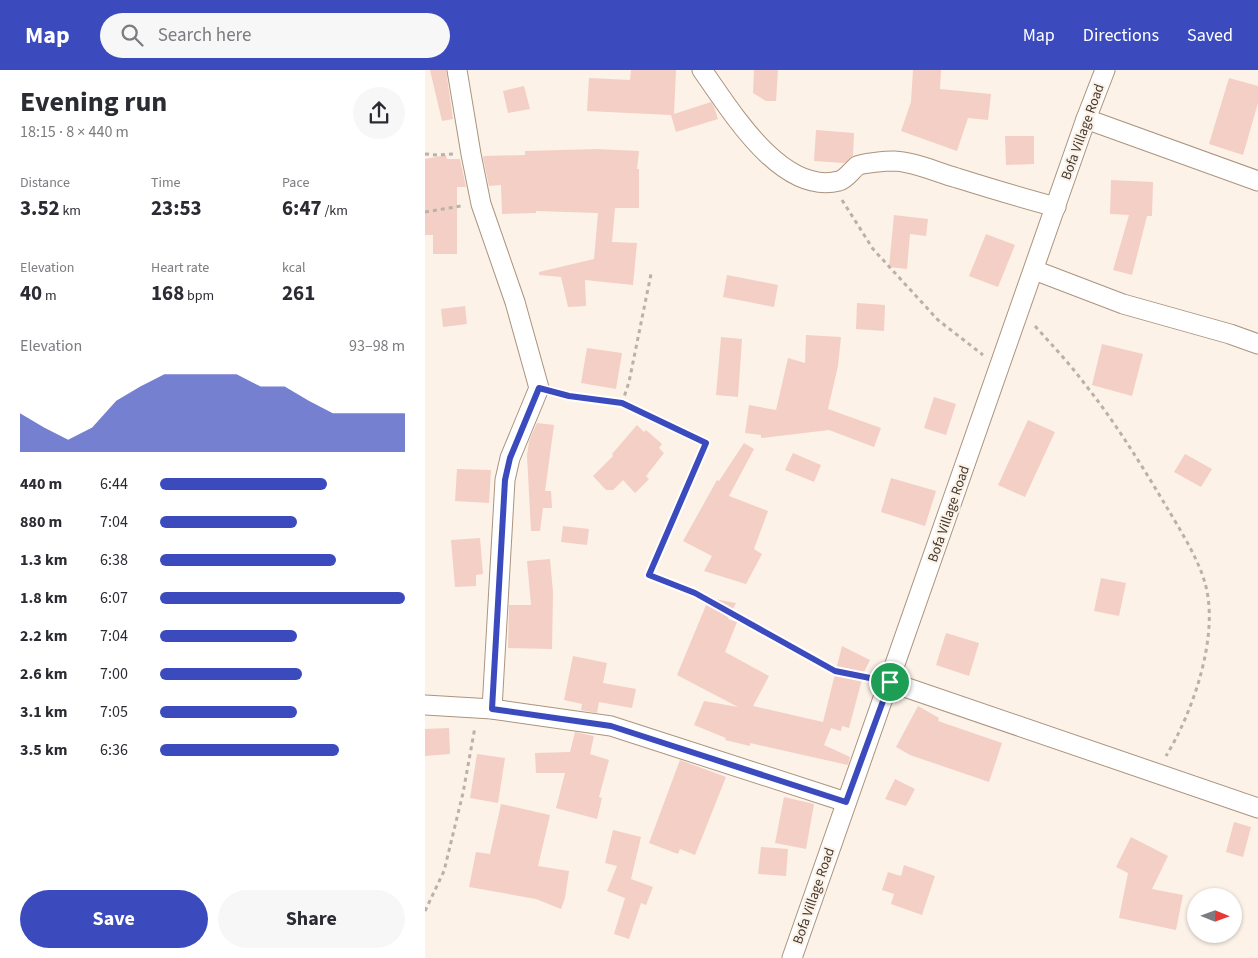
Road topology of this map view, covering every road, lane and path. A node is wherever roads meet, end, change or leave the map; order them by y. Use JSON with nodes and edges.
{"nodes":[{"id":1,"x":457,"y":70,"type":"edge"},
{"id":2,"x":701,"y":70,"type":"edge"},
{"id":3,"x":1105,"y":70,"type":"edge"},
{"id":4,"x":1086,"y":119,"type":"junction"},
{"id":5,"x":425,"y":154,"type":"edge"},
{"id":6,"x":471,"y":154,"type":"junction"},
{"id":7,"x":1258,"y":181,"type":"edge"},
{"id":8,"x":818,"y":182,"type":"junction"},
{"id":9,"x":481,"y":204,"type":"junction"},
{"id":10,"x":1055,"y":207,"type":"junction"},
{"id":11,"x":425,"y":212,"type":"edge"},
{"id":12,"x":1034,"y":270,"type":"junction"},
{"id":13,"x":651,"y":274,"type":"dead end"},
{"id":14,"x":1020,"y":308,"type":"junction"},
{"id":15,"x":1258,"y":344,"type":"edge"},
{"id":16,"x":1000,"y":367,"type":"junction"},
{"id":17,"x":539,"y":388,"type":"junction"},
{"id":18,"x":622,"y":403,"type":"junction"},
{"id":19,"x":890,"y":682,"type":"junction"},
{"id":20,"x":425,"y":705,"type":"edge"},
{"id":21,"x":485,"y":709,"type":"junction"},
{"id":22,"x":1155,"y":772,"type":"junction"},
{"id":23,"x":846,"y":802,"type":"junction"},
{"id":24,"x":1258,"y":808,"type":"edge"},
{"id":25,"x":425,"y":911,"type":"edge"},
{"id":26,"x":793,"y":958,"type":"edge"}],
"edges":[{"from":1,"to":6,"type":"street"},
{"from":2,"to":8,"type":"street"},
{"from":3,"to":4,"type":"street","name":"Bofa Village Road"},
{"from":4,"to":7,"type":"street"},
{"from":4,"to":10,"type":"street","name":"Bofa Village Road"},
{"from":5,"to":6,"type":"path"},
{"from":6,"to":9,"type":"street"},
{"from":8,"to":10,"type":"street"},
{"from":8,"to":16,"type":"path"},
{"from":9,"to":11,"type":"path"},
{"from":9,"to":17,"type":"street"},
{"from":10,"to":12,"type":"street","name":"Bofa Village Road"},
{"from":12,"to":14,"type":"street","name":"Bofa Village Road"},
{"from":12,"to":15,"type":"street"},
{"from":13,"to":18,"type":"path"},
{"from":14,"to":16,"type":"street","name":"Bofa Village Road"},
{"from":14,"to":22,"type":"path"},
{"from":16,"to":19,"type":"street","name":"Bofa Village Road"},
{"from":17,"to":18,"type":"path"},
{"from":17,"to":21,"type":"street"},
{"from":18,"to":19,"type":"path"},
{"from":19,"to":22,"type":"street"},
{"from":19,"to":23,"type":"street","name":"Bofa Village Road"},
{"from":20,"to":21,"type":"street"},
{"from":21,"to":23,"type":"street"},
{"from":21,"to":25,"type":"path"},
{"from":22,"to":24,"type":"street"},
{"from":23,"to":26,"type":"street","name":"Bofa Village Road"}]}
